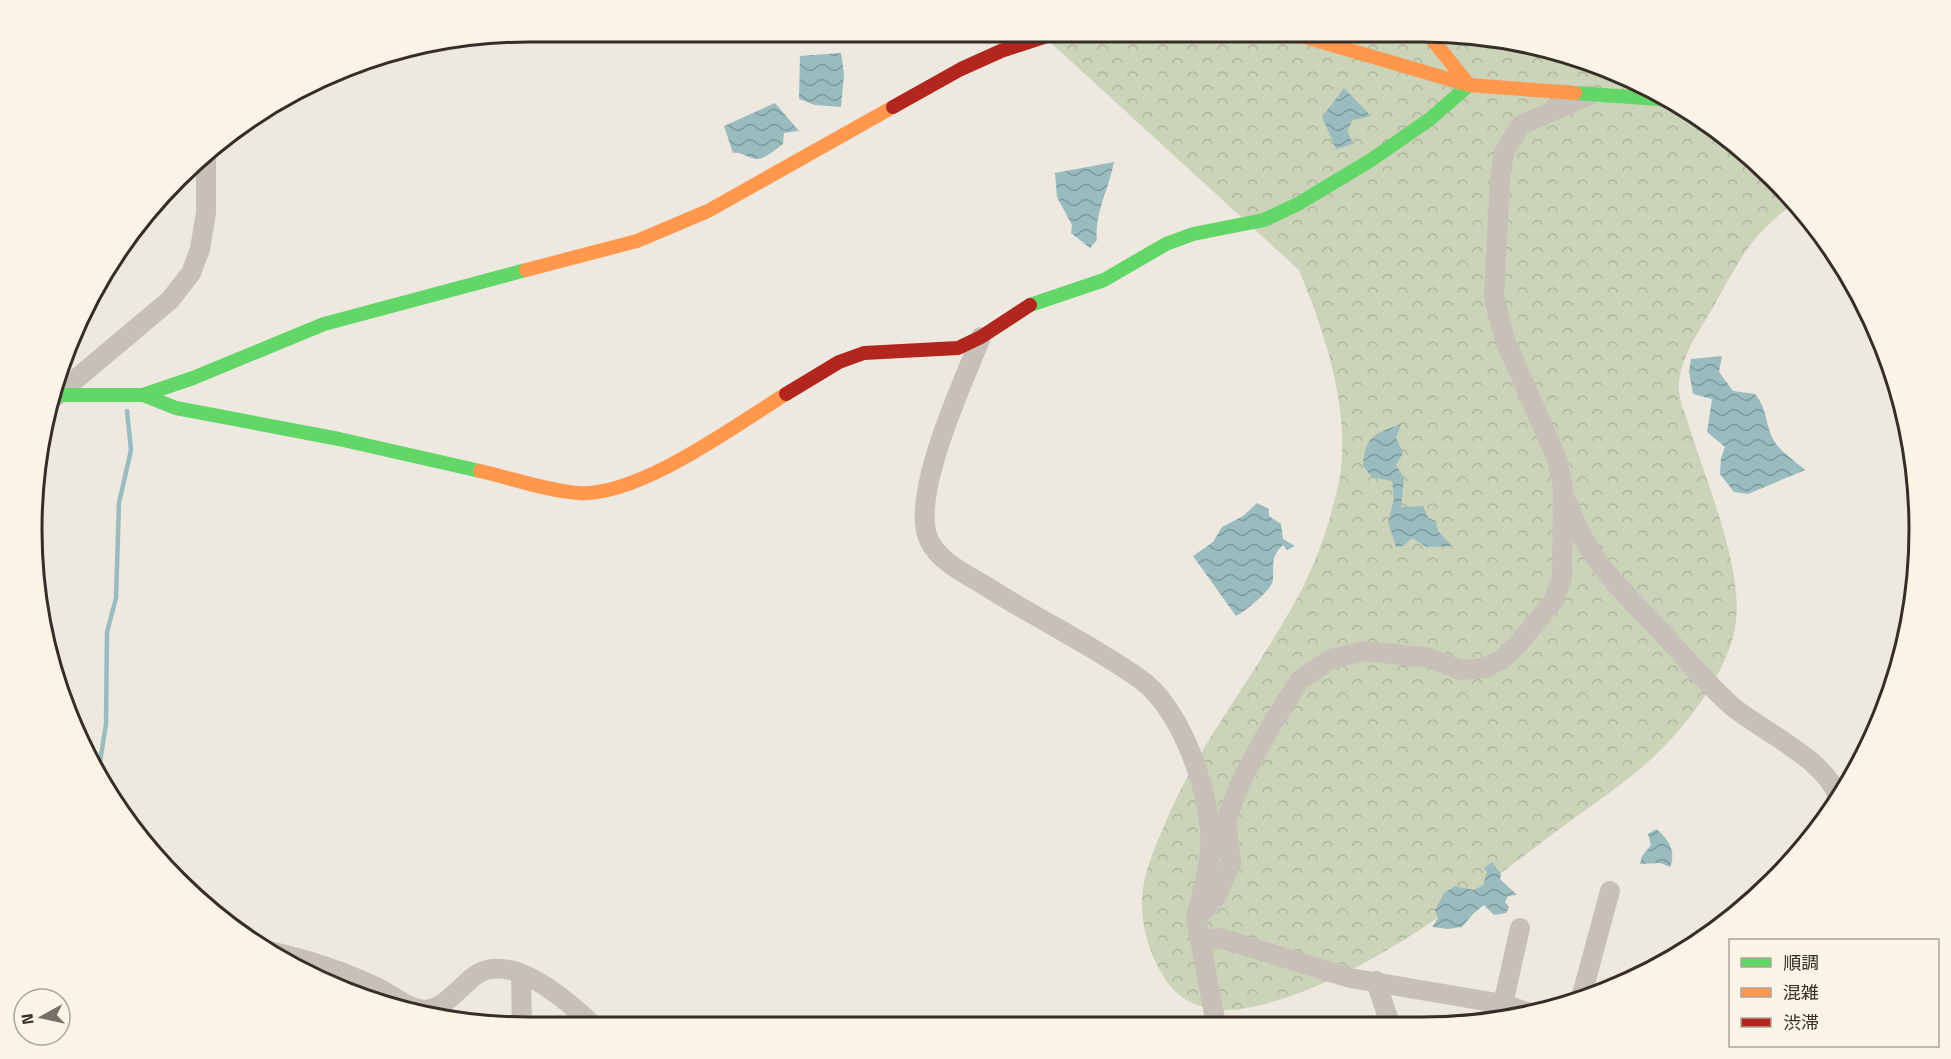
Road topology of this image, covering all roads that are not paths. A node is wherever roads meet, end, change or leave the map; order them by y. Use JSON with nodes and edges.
{"nodes":[{"id":1,"x":1028,"y":42,"type":"edge"},
{"id":2,"x":1322,"y":42,"type":"edge"},
{"id":3,"x":1435,"y":42,"type":"edge"},
{"id":4,"x":1469,"y":85,"type":"junction"},
{"id":5,"x":1592,"y":94,"type":"junction"},
{"id":6,"x":1649,"y":98,"type":"edge"},
{"id":7,"x":206,"y":165,"type":"edge"},
{"id":8,"x":981,"y":337,"type":"junction"},
{"id":9,"x":64,"y":388,"type":"edge"},
{"id":10,"x":143,"y":395,"type":"junction"},
{"id":11,"x":61,"y":398,"type":"edge"},
{"id":12,"x":1563,"y":488,"type":"junction"},
{"id":13,"x":1833,"y":790,"type":"edge"},
{"id":14,"x":1610,"y":891,"type":"dead end"},
{"id":15,"x":1196,"y":918,"type":"junction"},
{"id":16,"x":1520,"y":928,"type":"dead end"},
{"id":17,"x":1201,"y":940,"type":"junction"},
{"id":18,"x":297,"y":958,"type":"edge"},
{"id":19,"x":521,"y":975,"type":"junction"},
{"id":20,"x":337,"y":977,"type":"edge"},
{"id":21,"x":339,"y":978,"type":"edge"},
{"id":22,"x":1376,"y":981,"type":"junction"},
{"id":23,"x":1583,"y":989,"type":"edge"},
{"id":24,"x":396,"y":998,"type":"edge"},
{"id":25,"x":434,"y":1008,"type":"edge"},
{"id":26,"x":1516,"y":1008,"type":"edge"},
{"id":27,"x":1511,"y":1009,"type":"edge"},
{"id":28,"x":522,"y":1017,"type":"edge"},
{"id":29,"x":585,"y":1017,"type":"edge"},
{"id":30,"x":1215,"y":1017,"type":"edge"},
{"id":31,"x":1388,"y":1017,"type":"edge"}],
"edges":[{"from":1,"to":10,"type":"street"},
{"from":2,"to":4,"type":"street"},
{"from":3,"to":4,"type":"street"},
{"from":4,"to":5,"type":"street"},
{"from":4,"to":8,"type":"street"},
{"from":5,"to":6,"type":"street"},
{"from":5,"to":12,"type":"street"},
{"from":7,"to":9,"type":"street"},
{"from":8,"to":10,"type":"street"},
{"from":8,"to":15,"type":"street"},
{"from":10,"to":11,"type":"street"},
{"from":12,"to":13,"type":"street"},
{"from":12,"to":15,"type":"street"},
{"from":14,"to":23,"type":"street"},
{"from":15,"to":17,"type":"street"},
{"from":16,"to":26,"type":"street"},
{"from":17,"to":22,"type":"street"},
{"from":17,"to":30,"type":"street"},
{"from":18,"to":20,"type":"street"},
{"from":19,"to":25,"type":"street"},
{"from":19,"to":28,"type":"street"},
{"from":19,"to":29,"type":"street"},
{"from":21,"to":24,"type":"street"},
{"from":22,"to":27,"type":"street"},
{"from":22,"to":31,"type":"street"}]}
